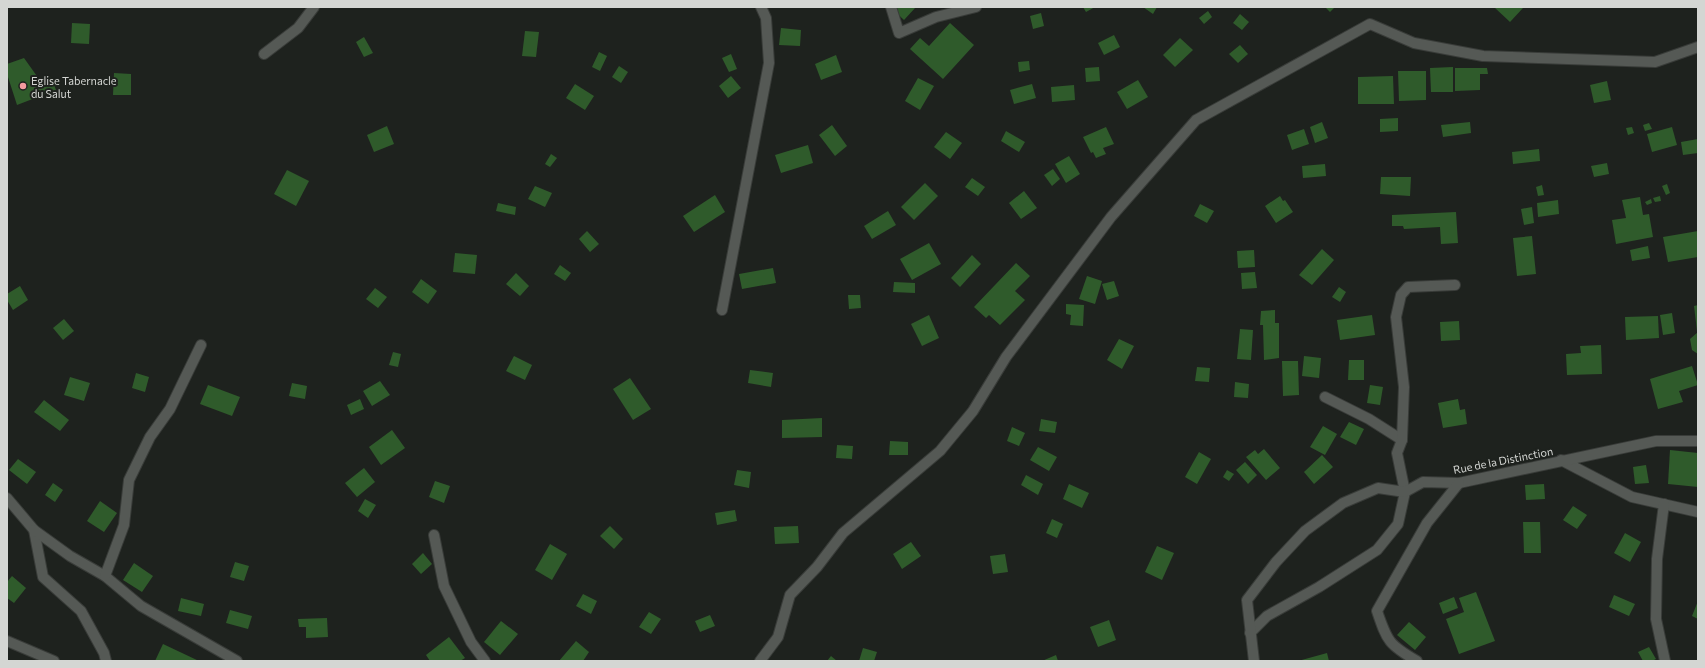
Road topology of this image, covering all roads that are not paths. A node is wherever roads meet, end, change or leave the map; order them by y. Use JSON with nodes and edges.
{"nodes":[{"id":1,"x":314,"y":7,"type":"edge"},
{"id":2,"x":761,"y":7,"type":"edge"},
{"id":3,"x":891,"y":7,"type":"edge"},
{"id":4,"x":976,"y":7,"type":"edge"},
{"id":5,"x":1698,"y":47,"type":"edge"},
{"id":6,"x":264,"y":54,"type":"dead end"},
{"id":7,"x":1455,"y":285,"type":"dead end"},
{"id":8,"x":722,"y":310,"type":"dead end"},
{"id":9,"x":201,"y":345,"type":"dead end"},
{"id":10,"x":1325,"y":397,"type":"dead end"},
{"id":11,"x":1402,"y":440,"type":"junction"},
{"id":12,"x":1698,"y":441,"type":"edge"},
{"id":13,"x":1561,"y":460,"type":"junction"},
{"id":14,"x":1459,"y":483,"type":"junction"},
{"id":15,"x":1405,"y":492,"type":"junction"},
{"id":16,"x":7,"y":498,"type":"edge"},
{"id":17,"x":1664,"y":504,"type":"junction"},
{"id":18,"x":1698,"y":512,"type":"edge"},
{"id":19,"x":34,"y":530,"type":"junction"},
{"id":20,"x":434,"y":536,"type":"dead end"},
{"id":21,"x":106,"y":576,"type":"junction"},
{"id":22,"x":1250,"y":633,"type":"junction"},
{"id":23,"x":7,"y":641,"type":"edge"},
{"id":24,"x":54,"y":661,"type":"edge"},
{"id":25,"x":106,"y":661,"type":"edge"},
{"id":26,"x":237,"y":661,"type":"edge"},
{"id":27,"x":485,"y":661,"type":"edge"},
{"id":28,"x":760,"y":661,"type":"edge"},
{"id":29,"x":1254,"y":661,"type":"edge"},
{"id":30,"x":1417,"y":661,"type":"edge"},
{"id":31,"x":1665,"y":661,"type":"edge"}],
"edges":[{"from":1,"to":6,"type":"street"},
{"from":2,"to":8,"type":"street"},
{"from":3,"to":4,"type":"street"},
{"from":5,"to":28,"type":"street"},
{"from":7,"to":11,"type":"street"},
{"from":9,"to":21,"type":"street"},
{"from":10,"to":11,"type":"street"},
{"from":11,"to":15,"type":"street"},
{"from":12,"to":13,"type":"street","name":"Rue de la Distinction"},
{"from":13,"to":14,"type":"street","name":"Rue de la Distinction"},
{"from":13,"to":17,"type":"street"},
{"from":14,"to":15,"type":"street","name":"Rue de la Distinction"},
{"from":14,"to":30,"type":"street"},
{"from":15,"to":22,"type":"street"},
{"from":15,"to":22,"type":"street"},
{"from":16,"to":19,"type":"street"},
{"from":17,"to":18,"type":"street"},
{"from":17,"to":31,"type":"street"},
{"from":19,"to":21,"type":"street"},
{"from":19,"to":25,"type":"street"},
{"from":20,"to":27,"type":"street"},
{"from":21,"to":26,"type":"street"},
{"from":22,"to":29,"type":"street"},
{"from":23,"to":24,"type":"street"}]}
